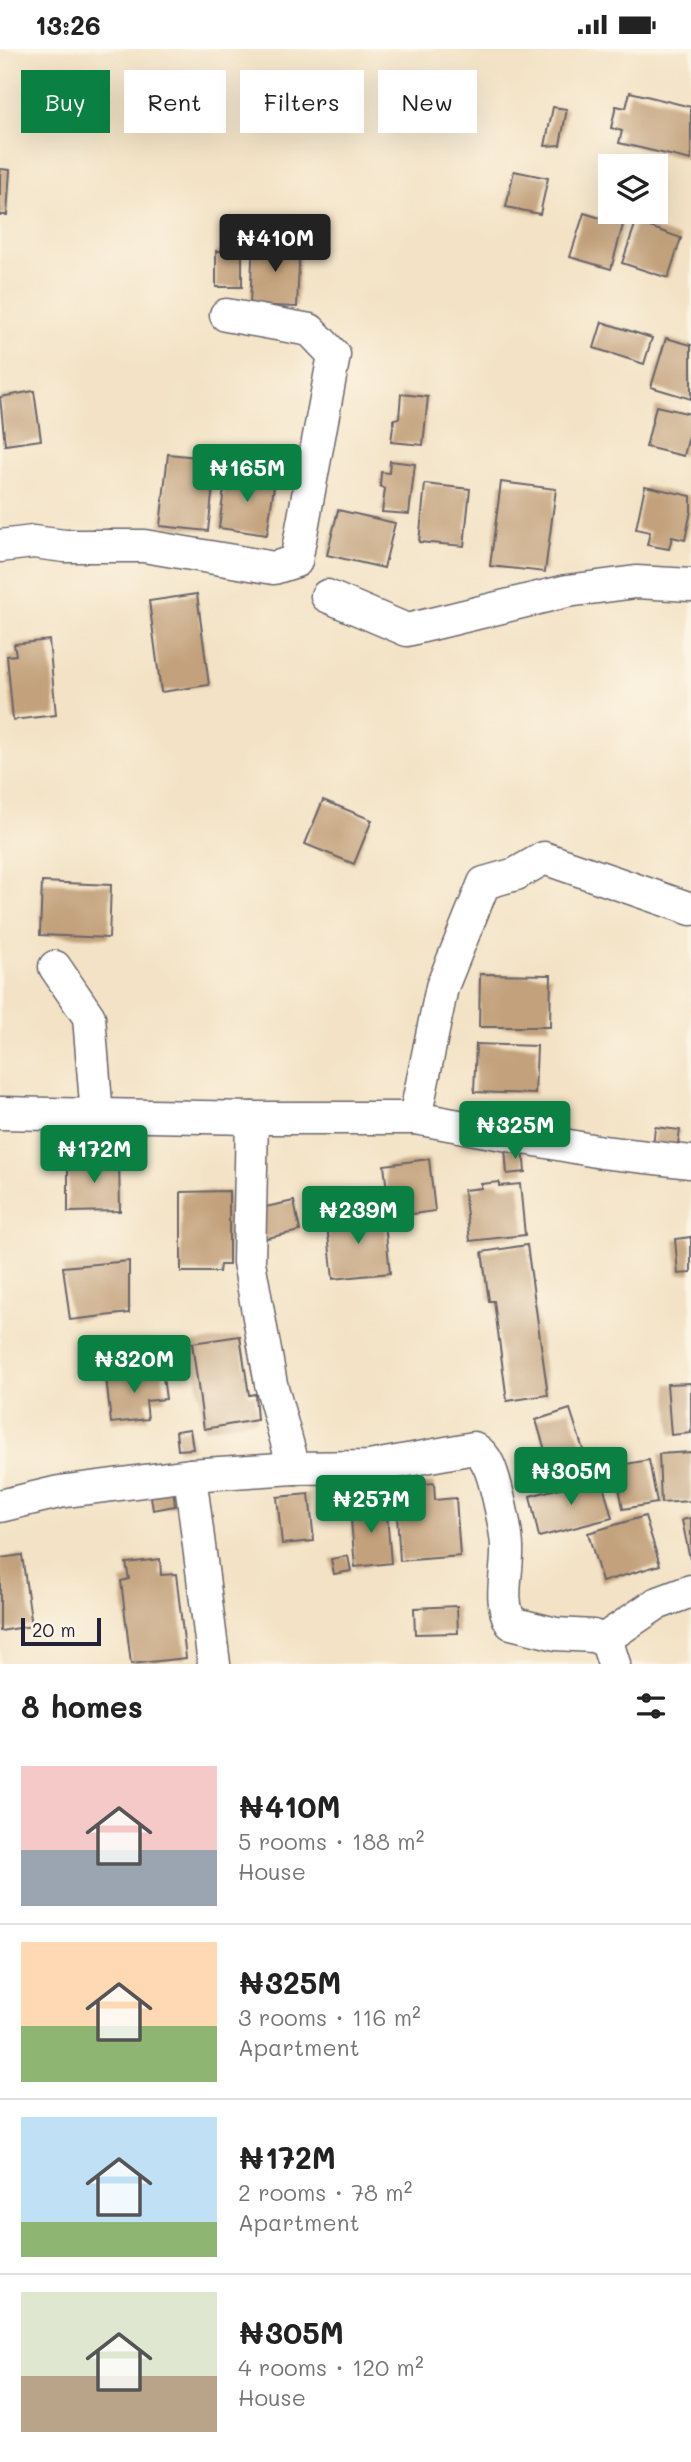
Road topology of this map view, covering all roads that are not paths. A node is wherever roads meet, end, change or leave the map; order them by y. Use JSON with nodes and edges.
{"nodes":[{"id":1,"x":226,"y":315,"type":"dead end"},
{"id":2,"x":0,"y":546,"type":"edge"},
{"id":3,"x":691,"y":585,"type":"edge"},
{"id":4,"x":327,"y":596,"type":"dead end"},
{"id":5,"x":691,"y":909,"type":"edge"},
{"id":6,"x":55,"y":967,"type":"dead end"},
{"id":7,"x":0,"y":1113,"type":"edge"},
{"id":8,"x":97,"y":1117,"type":"junction"},
{"id":9,"x":252,"y":1118,"type":"junction"},
{"id":10,"x":415,"y":1118,"type":"junction"},
{"id":11,"x":691,"y":1162,"type":"edge"},
{"id":12,"x":294,"y":1468,"type":"junction"},
{"id":13,"x":190,"y":1475,"type":"junction"},
{"id":14,"x":0,"y":1506,"type":"edge"},
{"id":15,"x":691,"y":1591,"type":"edge"},
{"id":16,"x":608,"y":1652,"type":"edge"},
{"id":17,"x":214,"y":1664,"type":"edge"}],
"edges":[{"from":1,"to":2,"type":"street"},
{"from":3,"to":4,"type":"street"},
{"from":5,"to":10,"type":"street"},
{"from":6,"to":8,"type":"street"},
{"from":7,"to":8,"type":"street"},
{"from":8,"to":9,"type":"street"},
{"from":9,"to":10,"type":"street"},
{"from":9,"to":12,"type":"street"},
{"from":10,"to":11,"type":"street"},
{"from":12,"to":13,"type":"street"},
{"from":12,"to":16,"type":"street"},
{"from":13,"to":14,"type":"street"},
{"from":13,"to":17,"type":"street"},
{"from":15,"to":16,"type":"street"}]}
